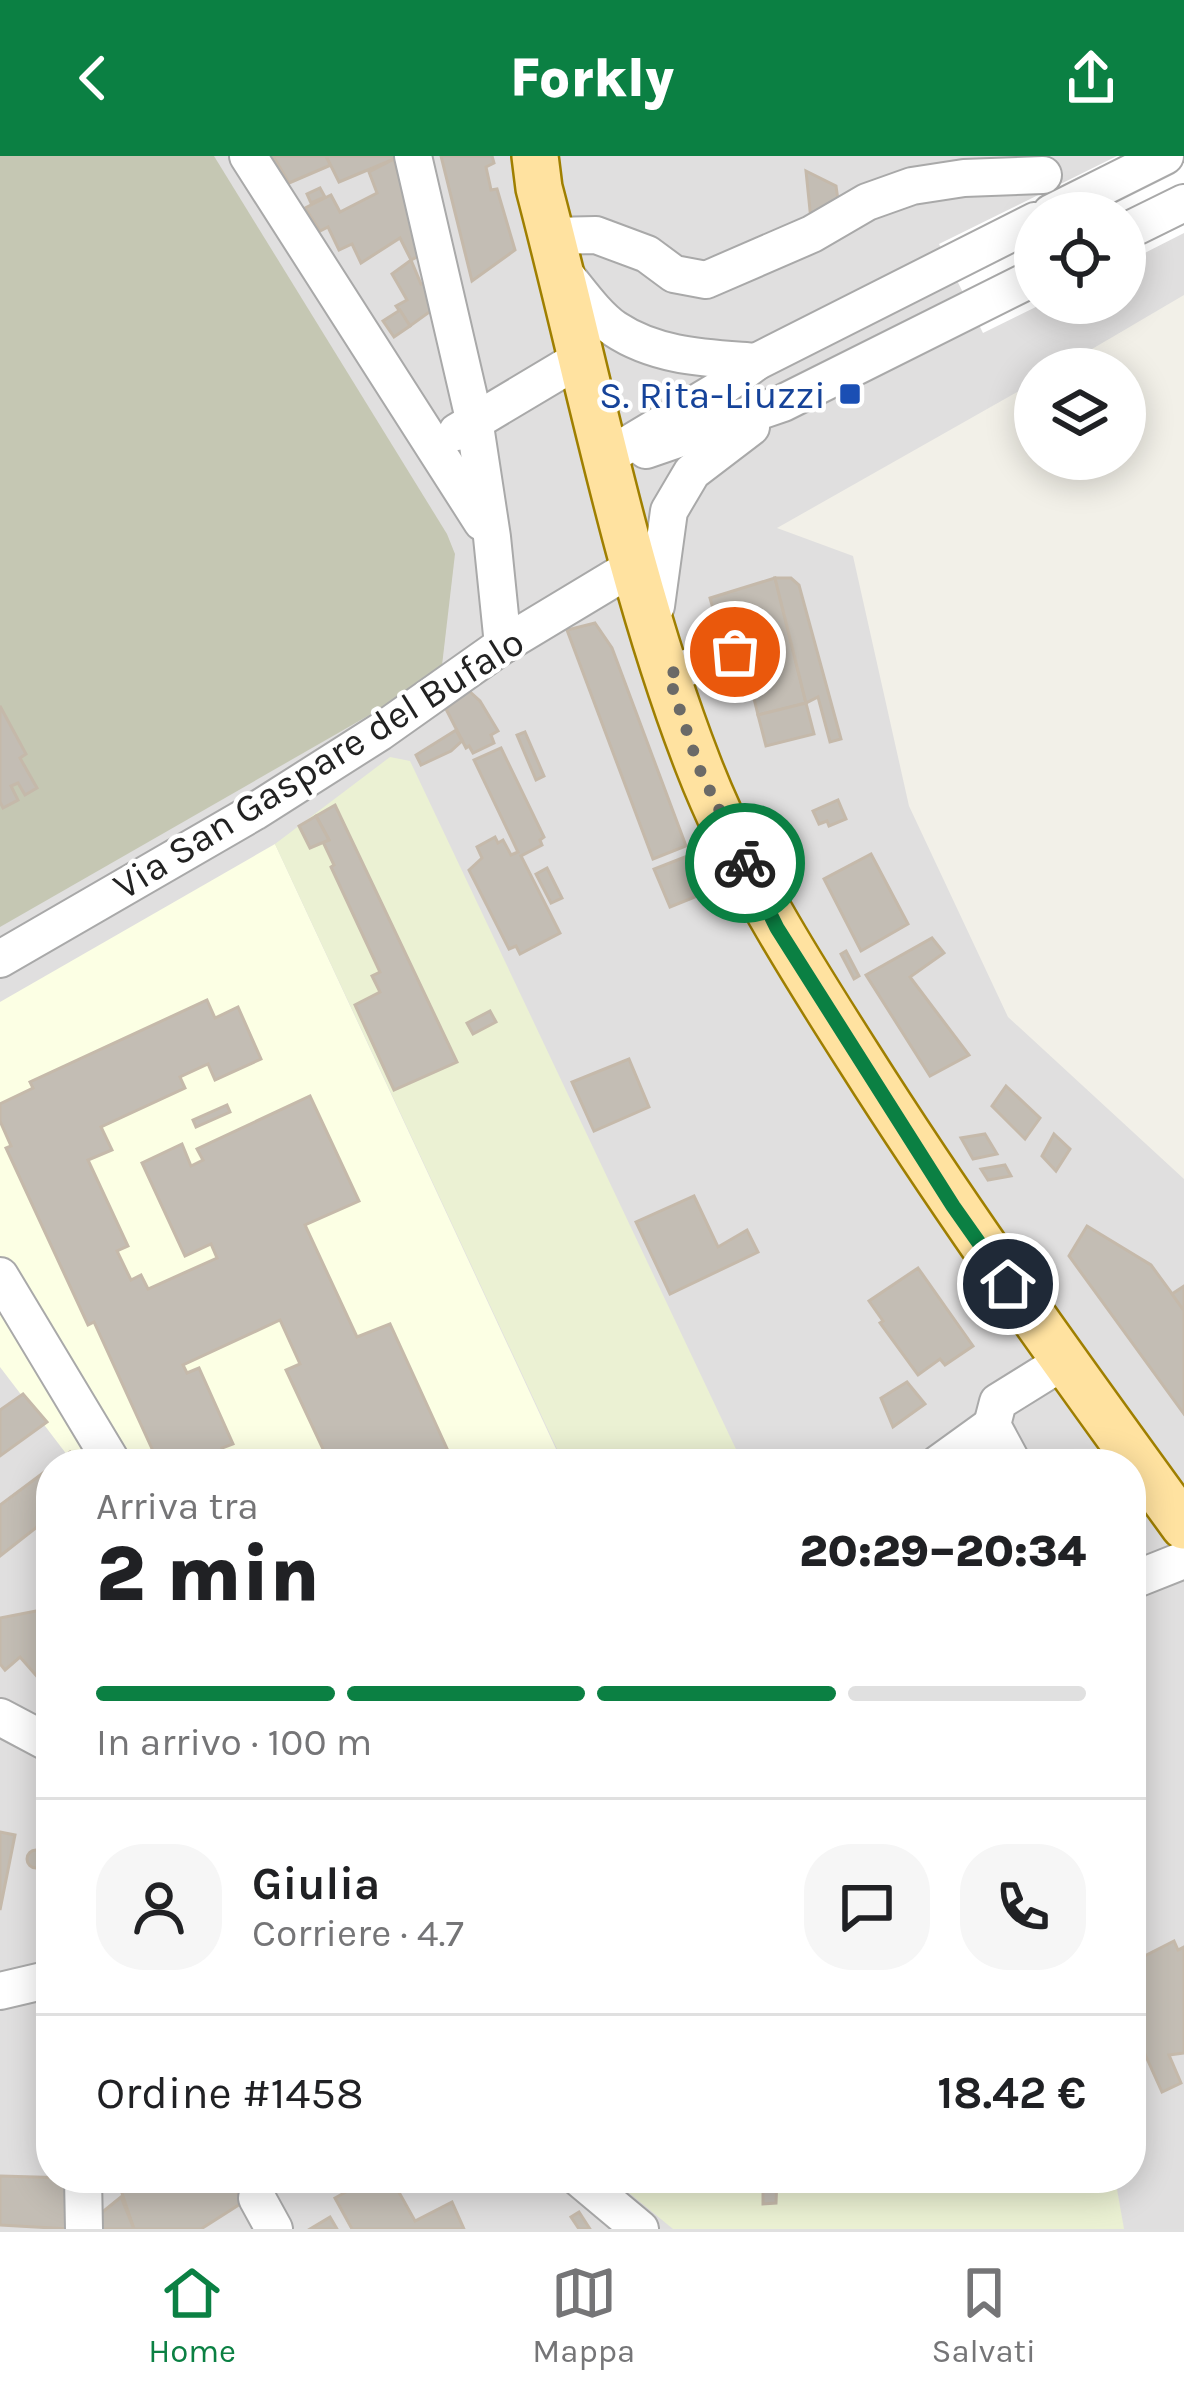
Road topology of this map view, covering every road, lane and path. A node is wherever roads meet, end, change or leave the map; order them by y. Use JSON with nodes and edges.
{"nodes":[{"id":1,"x":248,"y":156,"type":"edge"},
{"id":2,"x":412,"y":156,"type":"edge"},
{"id":3,"x":535,"y":156,"type":"edge"},
{"id":4,"x":1166,"y":156,"type":"edge"},
{"id":5,"x":1043,"y":175,"type":"dead end"},
{"id":6,"x":1093,"y":192,"type":"edge"},
{"id":7,"x":1184,"y":203,"type":"edge"},
{"id":8,"x":1146,"y":222,"type":"edge"},
{"id":9,"x":1014,"y":231,"type":"edge"},
{"id":10,"x":555,"y":252,"type":"junction"},
{"id":11,"x":911,"y":283,"type":"junction"},
{"id":12,"x":1014,"y":288,"type":"edge"},
{"id":13,"x":934,"y":327,"type":"junction"},
{"id":14,"x":581,"y":358,"type":"junction"},
{"id":15,"x":756,"y":362,"type":"junction"},
{"id":16,"x":783,"y":404,"type":"junction"},
{"id":17,"x":474,"y":419,"type":"junction"},
{"id":18,"x":432,"y":442,"type":"junction"},
{"id":19,"x":607,"y":457,"type":"junction"},
{"id":20,"x":492,"y":537,"type":"junction"},
{"id":21,"x":636,"y":565,"type":"junction"},
{"id":22,"x":654,"y":628,"type":"junction"},
{"id":23,"x":503,"y":645,"type":"junction"},
{"id":24,"x":735,"y":652,"type":"dead end"},
{"id":25,"x":668,"y":674,"type":"junction"},
{"id":26,"x":0,"y":959,"type":"edge"},
{"id":27,"x":0,"y":1276,"type":"edge"},
{"id":28,"x":1064,"y":1361,"type":"junction"},
{"id":29,"x":992,"y":1425,"type":"junction"},
{"id":30,"x":104,"y":1449,"type":"edge"},
{"id":31,"x":959,"y":1449,"type":"edge"},
{"id":32,"x":1005,"y":1449,"type":"edge"},
{"id":33,"x":1128,"y":1449,"type":"edge"},
{"id":34,"x":1146,"y":1474,"type":"edge"},
{"id":35,"x":1184,"y":1526,"type":"edge"},
{"id":36,"x":1184,"y":1560,"type":"edge"},
{"id":37,"x":1146,"y":1575,"type":"edge"},
{"id":38,"x":0,"y":1718,"type":"edge"},
{"id":39,"x":36,"y":1736,"type":"edge"},
{"id":40,"x":36,"y":1982,"type":"edge"},
{"id":41,"x":0,"y":1990,"type":"edge"},
{"id":42,"x":83,"y":2193,"type":"edge"},
{"id":43,"x":596,"y":2193,"type":"edge"},
{"id":44,"x":84,"y":2229,"type":"edge"},
{"id":45,"x":640,"y":2229,"type":"edge"}],
"edges":[{"from":1,"to":18,"type":"street"},
{"from":2,"to":17,"type":"street"},
{"from":3,"to":10,"type":"main road"},
{"from":4,"to":6,"type":"street"},
{"from":5,"to":10,"type":"street"},
{"from":7,"to":8,"type":"street"},
{"from":9,"to":11,"type":"street"},
{"from":10,"to":14,"type":"main road"},
{"from":10,"to":15,"type":"street"},
{"from":11,"to":13,"type":"street"},
{"from":11,"to":15,"type":"street"},
{"from":12,"to":13,"type":"street"},
{"from":13,"to":16,"type":"street"},
{"from":14,"to":17,"type":"street"},
{"from":14,"to":19,"type":"main road"},
{"from":15,"to":19,"type":"street"},
{"from":16,"to":19,"type":"street"},
{"from":16,"to":22,"type":"street"},
{"from":17,"to":18,"type":"street"},
{"from":17,"to":20,"type":"street"},
{"from":18,"to":20,"type":"street"},
{"from":19,"to":21,"type":"main road"},
{"from":20,"to":23,"type":"street"},
{"from":21,"to":22,"type":"main road"},
{"from":21,"to":23,"type":"street","name":"Via San Gaspare del Bufalo"},
{"from":22,"to":25,"type":"main road"},
{"from":23,"to":26,"type":"street","name":"Via San Gaspare del Bufalo"},
{"from":24,"to":25,"type":"street"},
{"from":25,"to":28,"type":"main road"},
{"from":27,"to":30,"type":"street"},
{"from":28,"to":29,"type":"street"},
{"from":28,"to":33,"type":"main road"},
{"from":29,"to":31,"type":"street"},
{"from":29,"to":32,"type":"street"},
{"from":34,"to":35,"type":"main road"},
{"from":36,"to":37,"type":"street"},
{"from":38,"to":39,"type":"street"},
{"from":40,"to":41,"type":"street"},
{"from":42,"to":44,"type":"street"},
{"from":43,"to":45,"type":"street"}]}
